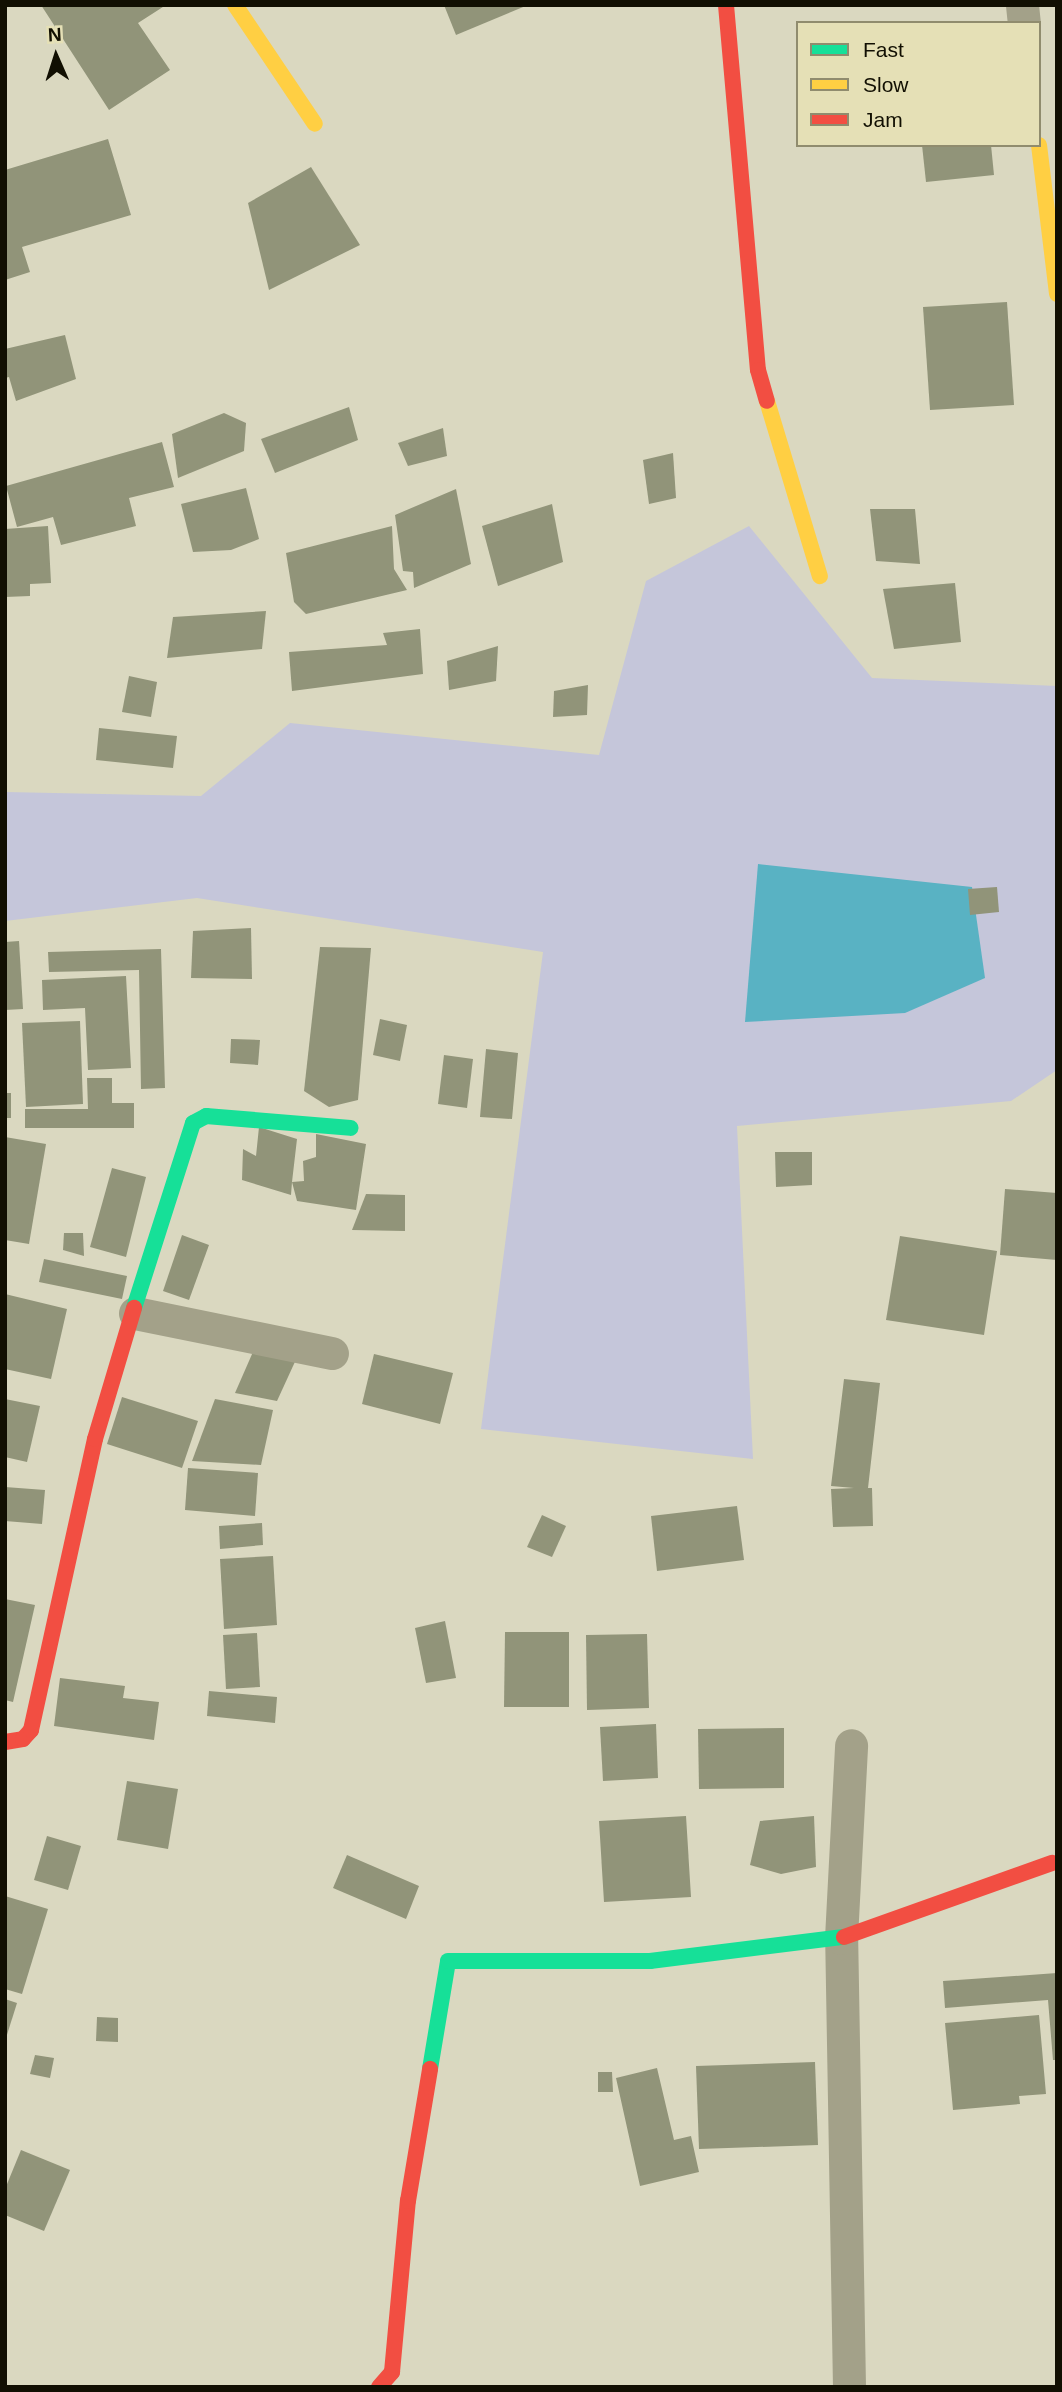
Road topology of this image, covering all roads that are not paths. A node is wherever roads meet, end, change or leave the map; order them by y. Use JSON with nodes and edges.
{"nodes":[{"id":1,"x":235,"y":5,"type":"edge"},
{"id":2,"x":726,"y":5,"type":"edge"},
{"id":3,"x":315,"y":124,"type":"dead end"},
{"id":4,"x":1039,"y":147,"type":"edge"},
{"id":5,"x":1057,"y":295,"type":"edge"},
{"id":6,"x":820,"y":576,"type":"dead end"},
{"id":7,"x":351,"y":1128,"type":"dead end"},
{"id":8,"x":135,"y":1313,"type":"junction"},
{"id":9,"x":332,"y":1353,"type":"dead end"},
{"id":10,"x":5,"y":1742,"type":"edge"},
{"id":11,"x":851,"y":1745,"type":"dead end"},
{"id":12,"x":1052,"y":1863,"type":"dead end"},
{"id":13,"x":841,"y":1938,"type":"junction"},
{"id":14,"x":379,"y":2387,"type":"edge"},
{"id":15,"x":849,"y":2387,"type":"edge"}],
"edges":[{"from":1,"to":3,"type":"street"},
{"from":2,"to":6,"type":"street"},
{"from":4,"to":5,"type":"street"},
{"from":7,"to":8,"type":"street"},
{"from":8,"to":9,"type":"street"},
{"from":8,"to":10,"type":"street"},
{"from":11,"to":13,"type":"street"},
{"from":12,"to":13,"type":"street"},
{"from":13,"to":14,"type":"street"},
{"from":13,"to":15,"type":"street"}]}
